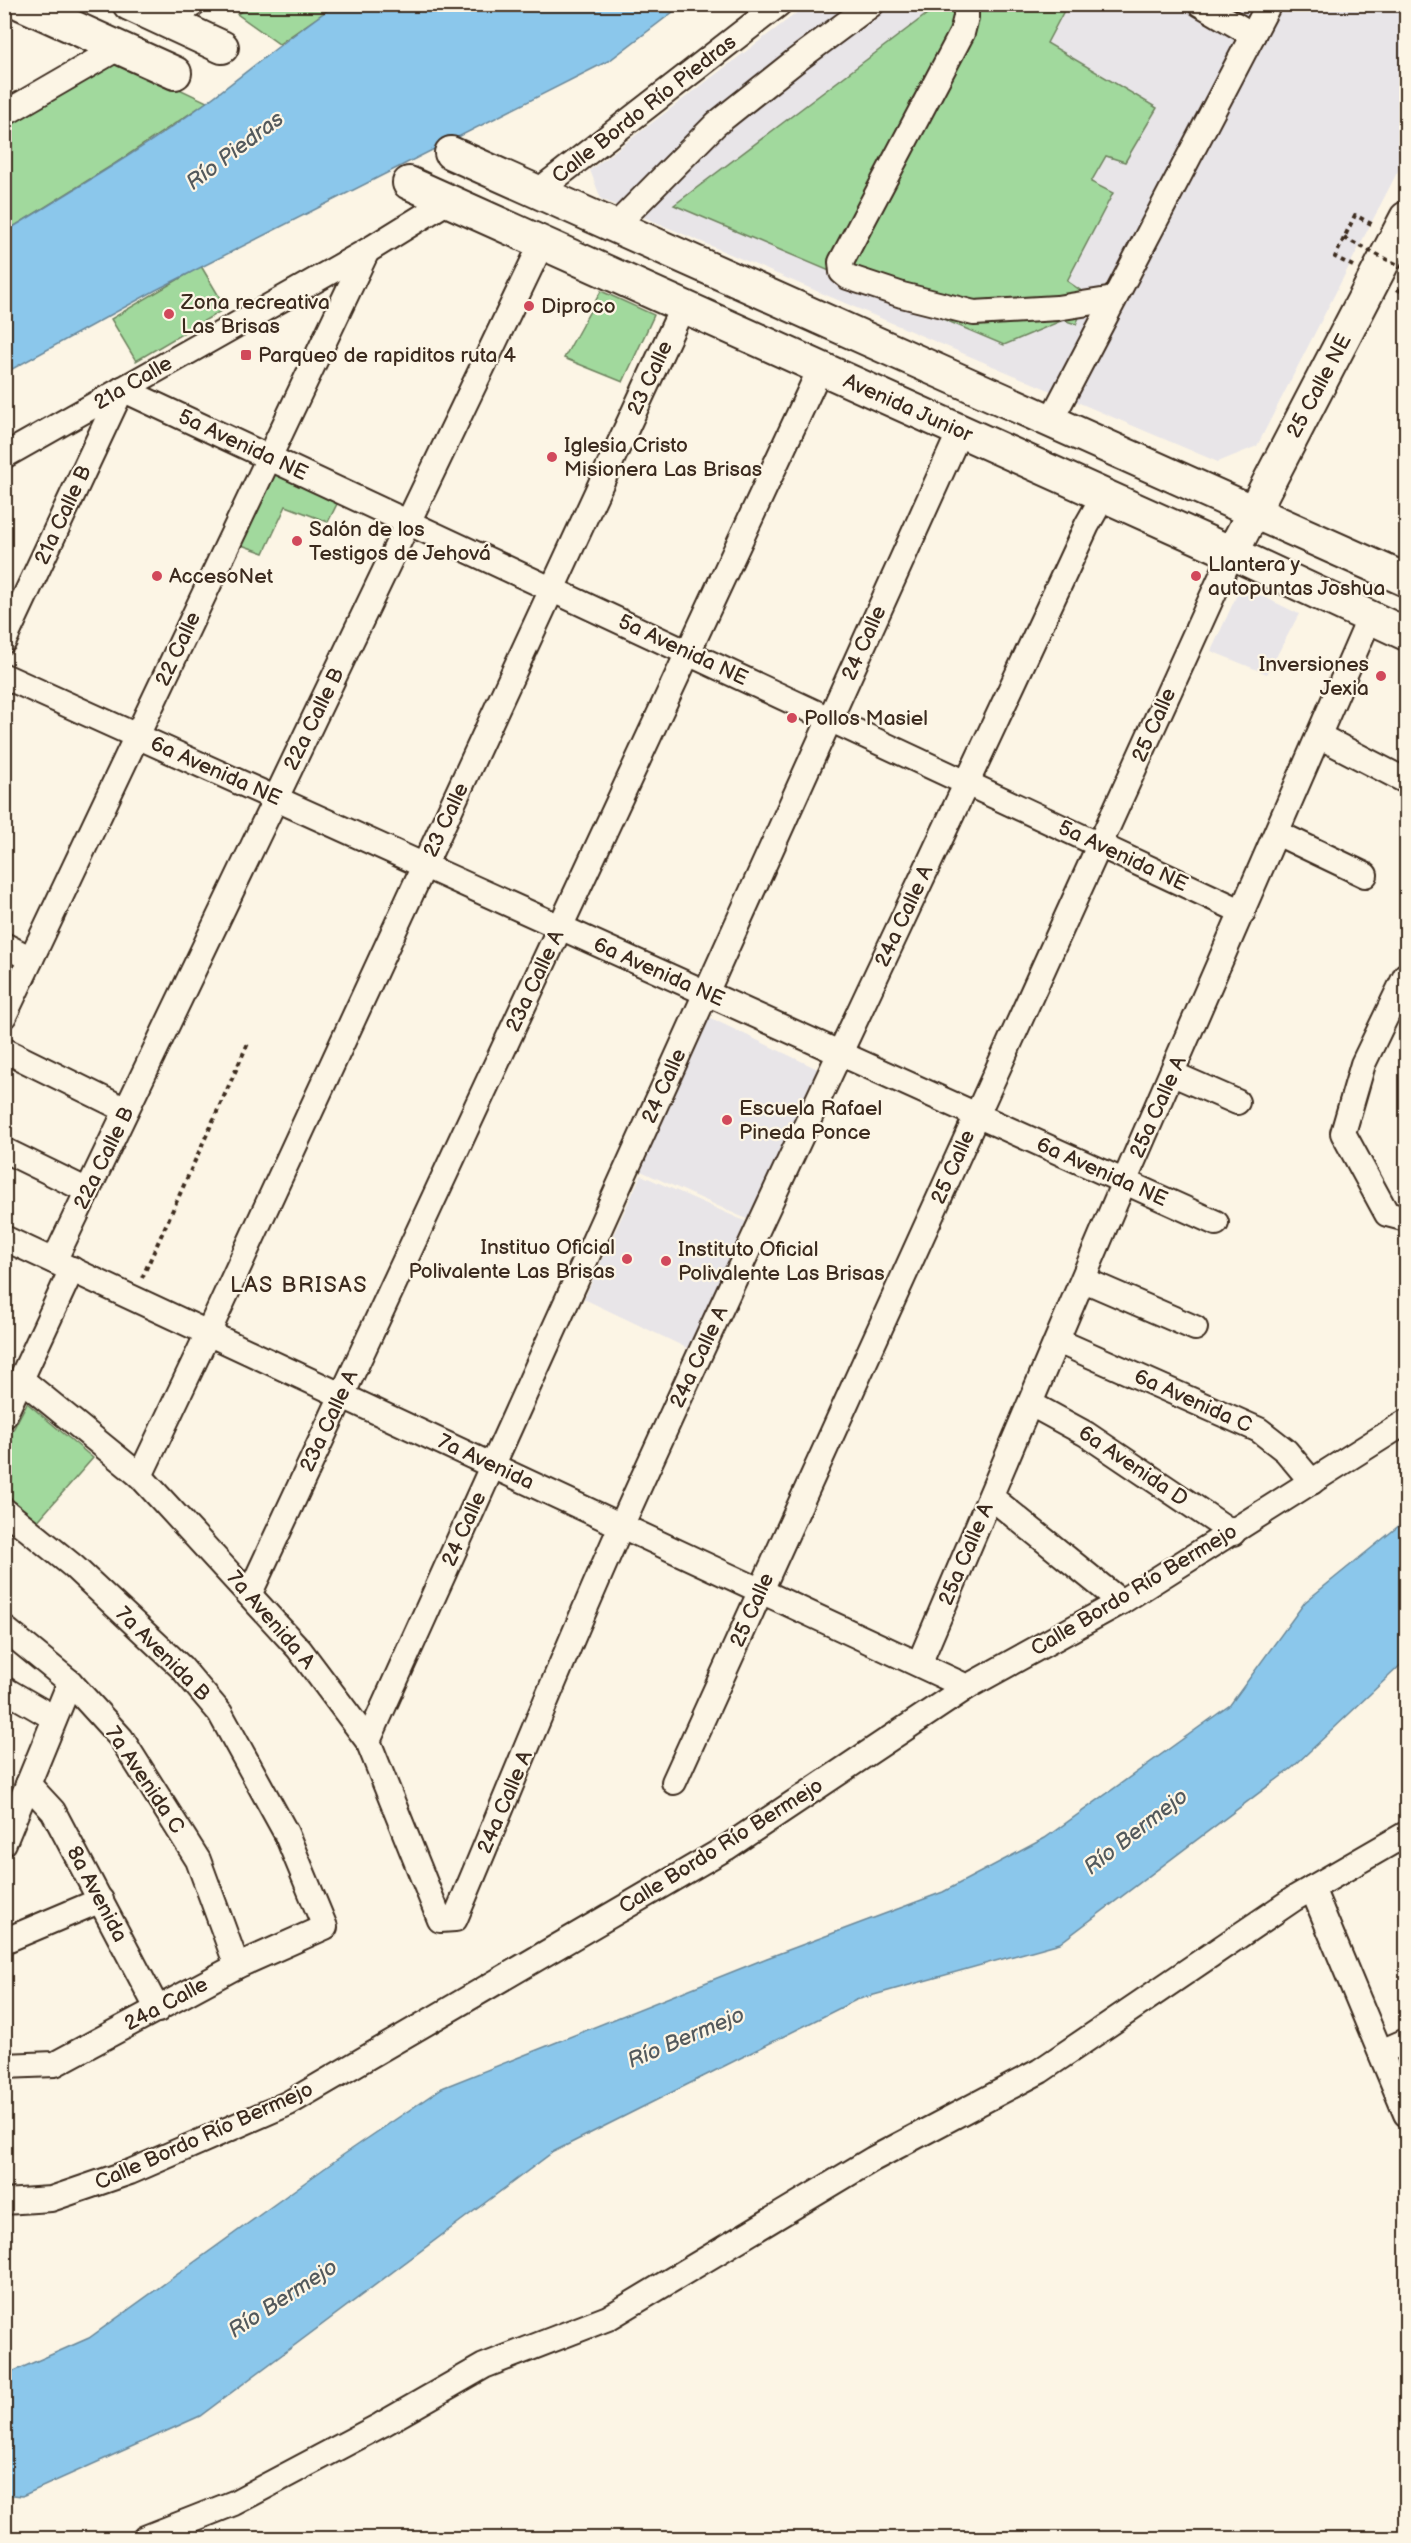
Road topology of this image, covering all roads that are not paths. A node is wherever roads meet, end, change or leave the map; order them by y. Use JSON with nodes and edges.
{"nodes":[{"id":1,"x":22,"y":4,"type":"edge"},
{"id":2,"x":129,"y":4,"type":"edge"},
{"id":3,"x":193,"y":4,"type":"edge"},
{"id":4,"x":779,"y":4,"type":"edge"},
{"id":5,"x":872,"y":4,"type":"edge"},
{"id":6,"x":966,"y":4,"type":"edge"},
{"id":7,"x":1200,"y":4,"type":"edge"},
{"id":8,"x":1269,"y":4,"type":"edge"},
{"id":9,"x":166,"y":21,"type":"junction"},
{"id":10,"x":1253,"y":35,"type":"junction"},
{"id":11,"x":222,"y":47,"type":"dead end"},
{"id":12,"x":118,"y":48,"type":"junction"},
{"id":13,"x":175,"y":74,"type":"dead end"},
{"id":14,"x":4,"y":114,"type":"edge"},
{"id":15,"x":451,"y":153,"type":"dead end"},
{"id":16,"x":409,"y":183,"type":"dead end"},
{"id":17,"x":537,"y":192,"type":"junction"},
{"id":18,"x":448,"y":201,"type":"junction"},
{"id":19,"x":1407,"y":218,"type":"edge"},
{"id":20,"x":615,"y":226,"type":"junction"},
{"id":21,"x":542,"y":243,"type":"junction"},
{"id":22,"x":367,"y":251,"type":"junction"},
{"id":23,"x":1114,"y":299,"type":"junction"},
{"id":24,"x":683,"y":306,"type":"junction"},
{"id":25,"x":820,"y":369,"type":"junction"},
{"id":26,"x":123,"y":389,"type":"junction"},
{"id":27,"x":1051,"y":420,"type":"junction"},
{"id":28,"x":960,"y":431,"type":"junction"},
{"id":29,"x":4,"y":456,"type":"edge"},
{"id":30,"x":270,"y":457,"type":"junction"},
{"id":31,"x":1104,"y":495,"type":"junction"},
{"id":32,"x":1254,"y":511,"type":"junction"},
{"id":33,"x":408,"y":522,"type":"junction"},
{"id":34,"x":1232,"y":553,"type":"junction"},
{"id":35,"x":1407,"y":580,"type":"edge"},
{"id":36,"x":552,"y":589,"type":"junction"},
{"id":37,"x":1370,"y":617,"type":"junction"},
{"id":38,"x":1407,"y":634,"type":"edge"},
{"id":39,"x":4,"y":641,"type":"edge"},
{"id":40,"x":688,"y":652,"type":"junction"},
{"id":41,"x":4,"y":676,"type":"edge"},
{"id":42,"x":829,"y":719,"type":"junction"},
{"id":43,"x":137,"y":736,"type":"junction"},
{"id":44,"x":1319,"y":736,"type":"junction"},
{"id":45,"x":1407,"y":781,"type":"edge"},
{"id":46,"x":968,"y":783,"type":"junction"},
{"id":47,"x":276,"y":798,"type":"junction"},
{"id":48,"x":1277,"y":833,"type":"junction"},
{"id":49,"x":1100,"y":844,"type":"junction"},
{"id":50,"x":424,"y":865,"type":"junction"},
{"id":51,"x":1365,"y":875,"type":"dead end"},
{"id":52,"x":1243,"y":912,"type":"junction"},
{"id":53,"x":560,"y":927,"type":"junction"},
{"id":54,"x":4,"y":945,"type":"edge"},
{"id":55,"x":31,"y":959,"type":"junction"},
{"id":56,"x":1407,"y":975,"type":"edge"},
{"id":57,"x":706,"y":993,"type":"junction"},
{"id":58,"x":4,"y":1016,"type":"edge"},
{"id":59,"x":4,"y":1050,"type":"edge"},
{"id":60,"x":839,"y":1053,"type":"junction"},
{"id":61,"x":1173,"y":1074,"type":"junction"},
{"id":62,"x":1237,"y":1102,"type":"dead end"},
{"id":63,"x":126,"y":1110,"type":"junction"},
{"id":64,"x":977,"y":1115,"type":"junction"},
{"id":65,"x":4,"y":1150,"type":"edge"},
{"id":66,"x":1124,"y":1182,"type":"junction"},
{"id":67,"x":88,"y":1191,"type":"junction"},
{"id":68,"x":1407,"y":1219,"type":"edge"},
{"id":69,"x":1215,"y":1223,"type":"dead end"},
{"id":70,"x":4,"y":1238,"type":"edge"},
{"id":71,"x":63,"y":1265,"type":"junction"},
{"id":72,"x":1084,"y":1280,"type":"junction"},
{"id":73,"x":1195,"y":1328,"type":"dead end"},
{"id":74,"x":208,"y":1333,"type":"junction"},
{"id":75,"x":1058,"y":1341,"type":"junction"},
{"id":76,"x":21,"y":1379,"type":"junction"},
{"id":77,"x":342,"y":1395,"type":"junction"},
{"id":78,"x":1031,"y":1404,"type":"junction"},
{"id":79,"x":4,"y":1416,"type":"edge"},
{"id":80,"x":1407,"y":1422,"type":"edge"},
{"id":81,"x":492,"y":1465,"type":"junction"},
{"id":82,"x":140,"y":1476,"type":"junction"},
{"id":83,"x":1312,"y":1482,"type":"junction"},
{"id":84,"x":991,"y":1497,"type":"junction"},
{"id":85,"x":4,"y":1510,"type":"edge"},
{"id":86,"x":622,"y":1526,"type":"junction"},
{"id":87,"x":1233,"y":1533,"type":"junction"},
{"id":88,"x":761,"y":1591,"type":"junction"},
{"id":89,"x":250,"y":1593,"type":"junction"},
{"id":90,"x":1121,"y":1602,"type":"junction"},
{"id":91,"x":4,"y":1628,"type":"edge"},
{"id":92,"x":919,"y":1664,"type":"junction"},
{"id":93,"x":70,"y":1682,"type":"junction"},
{"id":94,"x":967,"y":1687,"type":"junction"},
{"id":95,"x":4,"y":1689,"type":"edge"},
{"id":96,"x":54,"y":1718,"type":"junction"},
{"id":97,"x":368,"y":1741,"type":"junction"},
{"id":98,"x":674,"y":1782,"type":"dead end"},
{"id":99,"x":28,"y":1784,"type":"junction"},
{"id":100,"x":1407,"y":1834,"type":"edge"},
{"id":101,"x":4,"y":1843,"type":"edge"},
{"id":102,"x":1312,"y":1888,"type":"junction"},
{"id":103,"x":101,"y":1900,"type":"junction"},
{"id":104,"x":440,"y":1920,"type":"joint"},
{"id":105,"x":325,"y":1928,"type":"joint"},
{"id":106,"x":4,"y":1941,"type":"edge"},
{"id":107,"x":237,"y":1966,"type":"junction"},
{"id":108,"x":158,"y":2010,"type":"junction"},
{"id":109,"x":1407,"y":2041,"type":"edge"},
{"id":110,"x":1381,"y":2052,"type":"junction"},
{"id":111,"x":4,"y":2066,"type":"edge"},
{"id":112,"x":1407,"y":2114,"type":"edge"},
{"id":113,"x":4,"y":2202,"type":"edge"},
{"id":114,"x":145,"y":2538,"type":"edge"}],
"edges":[{"from":1,"to":12,"type":"main road"},
{"from":2,"to":9,"type":"main road"},
{"from":3,"to":9,"type":"street"},
{"from":4,"to":17,"type":"street","name":"Calle Bordo Río Piedras"},
{"from":5,"to":20,"type":"street"},
{"from":6,"to":23,"type":"street"},
{"from":7,"to":10,"type":"street"},
{"from":8,"to":10,"type":"street"},
{"from":9,"to":11,"type":"main road"},
{"from":10,"to":23,"type":"street"},
{"from":12,"to":13,"type":"main road"},
{"from":12,"to":14,"type":"street"},
{"from":15,"to":17,"type":"main road"},
{"from":16,"to":18,"type":"main road","name":"Avenida Junior"},
{"from":17,"to":20,"type":"main road"},
{"from":18,"to":21,"type":"main road","name":"Avenida Junior"},
{"from":18,"to":22,"type":"street","name":"21a Calle"},
{"from":19,"to":32,"type":"main road","name":"25 Calle NE"},
{"from":20,"to":27,"type":"main road"},
{"from":21,"to":24,"type":"main road","name":"Avenida Junior"},
{"from":21,"to":33,"type":"street","name":"22a Calle B"},
{"from":22,"to":26,"type":"street","name":"21a Calle"},
{"from":22,"to":30,"type":"street","name":"22 Calle"},
{"from":23,"to":27,"type":"street"},
{"from":24,"to":25,"type":"main road","name":"Avenida Junior"},
{"from":24,"to":36,"type":"street","name":"23 Calle"},
{"from":25,"to":28,"type":"main road","name":"Avenida Junior"},
{"from":25,"to":40,"type":"street","name":"23a Calle A"},
{"from":26,"to":29,"type":"street","name":"21a Calle"},
{"from":26,"to":30,"type":"street","name":"5a Avenida NE"},
{"from":26,"to":39,"type":"street","name":"21a Calle B"},
{"from":27,"to":32,"type":"main road"},
{"from":28,"to":31,"type":"main road","name":"Avenida Junior"},
{"from":28,"to":42,"type":"street","name":"24 Calle"},
{"from":30,"to":33,"type":"street","name":"5a Avenida NE"},
{"from":30,"to":43,"type":"street","name":"22 Calle"},
{"from":31,"to":34,"type":"main road","name":"Avenida Junior"},
{"from":31,"to":46,"type":"street","name":"24a Calle A"},
{"from":32,"to":34,"type":"main road","name":"25 Calle NE"},
{"from":32,"to":35,"type":"main road"},
{"from":33,"to":36,"type":"street","name":"5a Avenida NE"},
{"from":33,"to":47,"type":"street","name":"22a Calle B"},
{"from":34,"to":37,"type":"main road","name":"Avenida Junior"},
{"from":34,"to":49,"type":"street","name":"25 Calle"},
{"from":36,"to":40,"type":"street","name":"5a Avenida NE"},
{"from":36,"to":50,"type":"street","name":"23 Calle"},
{"from":37,"to":38,"type":"main road","name":"Avenida Junior"},
{"from":37,"to":44,"type":"street","name":"25a Calle A"},
{"from":40,"to":42,"type":"street","name":"5a Avenida NE"},
{"from":40,"to":53,"type":"street","name":"23a Calle A"},
{"from":41,"to":43,"type":"street","name":"6a Avenida NE"},
{"from":42,"to":46,"type":"street","name":"5a Avenida NE"},
{"from":42,"to":57,"type":"street","name":"24 Calle"},
{"from":43,"to":47,"type":"street","name":"6a Avenida NE"},
{"from":43,"to":55,"type":"street","name":"22 Calle"},
{"from":44,"to":45,"type":"street"},
{"from":44,"to":48,"type":"street","name":"25a Calle A"},
{"from":46,"to":49,"type":"street","name":"5a Avenida NE"},
{"from":46,"to":60,"type":"street","name":"24a Calle A"},
{"from":47,"to":50,"type":"street","name":"6a Avenida NE"},
{"from":47,"to":63,"type":"street","name":"22a Calle B"},
{"from":48,"to":51,"type":"street"},
{"from":48,"to":52,"type":"street","name":"25a Calle A"},
{"from":49,"to":52,"type":"street","name":"5a Avenida NE"},
{"from":49,"to":64,"type":"street","name":"25 Calle"},
{"from":50,"to":53,"type":"street","name":"6a Avenida NE"},
{"from":50,"to":74,"type":"street","name":"23 Calle"},
{"from":52,"to":61,"type":"street","name":"25a Calle A"},
{"from":53,"to":57,"type":"street","name":"6a Avenida NE"},
{"from":53,"to":77,"type":"street","name":"23a Calle A"},
{"from":54,"to":55,"type":"street"},
{"from":55,"to":58,"type":"street","name":"22 Calle"},
{"from":56,"to":68,"type":"street"},
{"from":57,"to":60,"type":"street","name":"6a Avenida NE"},
{"from":57,"to":81,"type":"street","name":"24 Calle"},
{"from":59,"to":63,"type":"street"},
{"from":60,"to":64,"type":"street","name":"6a Avenida NE"},
{"from":60,"to":86,"type":"street","name":"24a Calle A"},
{"from":61,"to":62,"type":"street"},
{"from":61,"to":66,"type":"street","name":"25a Calle A"},
{"from":63,"to":67,"type":"street","name":"22a Calle B"},
{"from":64,"to":66,"type":"street","name":"6a Avenida NE"},
{"from":64,"to":88,"type":"street","name":"25 Calle"},
{"from":65,"to":67,"type":"street"},
{"from":66,"to":69,"type":"street","name":"6a Avenida NE"},
{"from":66,"to":72,"type":"street","name":"25a Calle A"},
{"from":67,"to":71,"type":"street","name":"22a Calle B"},
{"from":70,"to":71,"type":"street","name":"7a Avenida"},
{"from":71,"to":74,"type":"street","name":"7a Avenida"},
{"from":71,"to":76,"type":"street","name":"22a Calle B"},
{"from":72,"to":73,"type":"street"},
{"from":72,"to":75,"type":"street","name":"25a Calle A"},
{"from":74,"to":77,"type":"street","name":"7a Avenida"},
{"from":74,"to":82,"type":"street","name":"23 Calle"},
{"from":75,"to":78,"type":"street","name":"25a Calle A"},
{"from":75,"to":83,"type":"street","name":"6a Avenida C"},
{"from":76,"to":79,"type":"street","name":"22a Calle B"},
{"from":76,"to":82,"type":"street","name":"7a Avenida A"},
{"from":77,"to":81,"type":"street","name":"7a Avenida"},
{"from":77,"to":89,"type":"street","name":"23a Calle A"},
{"from":78,"to":84,"type":"street","name":"25a Calle A"},
{"from":78,"to":87,"type":"street","name":"6a Avenida D"},
{"from":80,"to":83,"type":"street","name":"Calle Bordo Río Bermejo"},
{"from":81,"to":86,"type":"street","name":"7a Avenida"},
{"from":81,"to":97,"type":"street","name":"24 Calle"},
{"from":82,"to":89,"type":"street","name":"7a Avenida A"},
{"from":83,"to":87,"type":"street","name":"Calle Bordo Río Bermejo"},
{"from":84,"to":90,"type":"street"},
{"from":84,"to":92,"type":"street","name":"25a Calle A"},
{"from":85,"to":105,"type":"street","name":"7a Avenida B"},
{"from":86,"to":88,"type":"street","name":"7a Avenida"},
{"from":86,"to":104,"type":"street","name":"24a Calle A"},
{"from":87,"to":90,"type":"street","name":"Calle Bordo Río Bermejo"},
{"from":88,"to":92,"type":"street","name":"7a Avenida"},
{"from":88,"to":98,"type":"street","name":"25 Calle"},
{"from":89,"to":97,"type":"street","name":"7a Avenida A"},
{"from":90,"to":94,"type":"street","name":"Calle Bordo Río Bermejo"},
{"from":91,"to":93,"type":"street","name":"7a Avenida C"},
{"from":92,"to":94,"type":"street","name":"7a Avenida"},
{"from":93,"to":96,"type":"street"},
{"from":93,"to":107,"type":"street","name":"7a Avenida C"},
{"from":94,"to":113,"type":"street","name":"Calle Bordo Río Bermejo"},
{"from":95,"to":96,"type":"street"},
{"from":96,"to":99,"type":"street"},
{"from":97,"to":104,"type":"street","name":"7a Avenida A"},
{"from":99,"to":101,"type":"street"},
{"from":99,"to":103,"type":"street","name":"8a Avenida"},
{"from":100,"to":102,"type":"street"},
{"from":102,"to":110,"type":"street"},
{"from":102,"to":114,"type":"street"},
{"from":103,"to":106,"type":"street"},
{"from":103,"to":108,"type":"street","name":"8a Avenida"},
{"from":105,"to":107,"type":"street","name":"24a Calle"},
{"from":107,"to":108,"type":"street","name":"24a Calle"},
{"from":108,"to":111,"type":"street","name":"24a Calle"},
{"from":109,"to":110,"type":"street"},
{"from":110,"to":112,"type":"street"}]}
